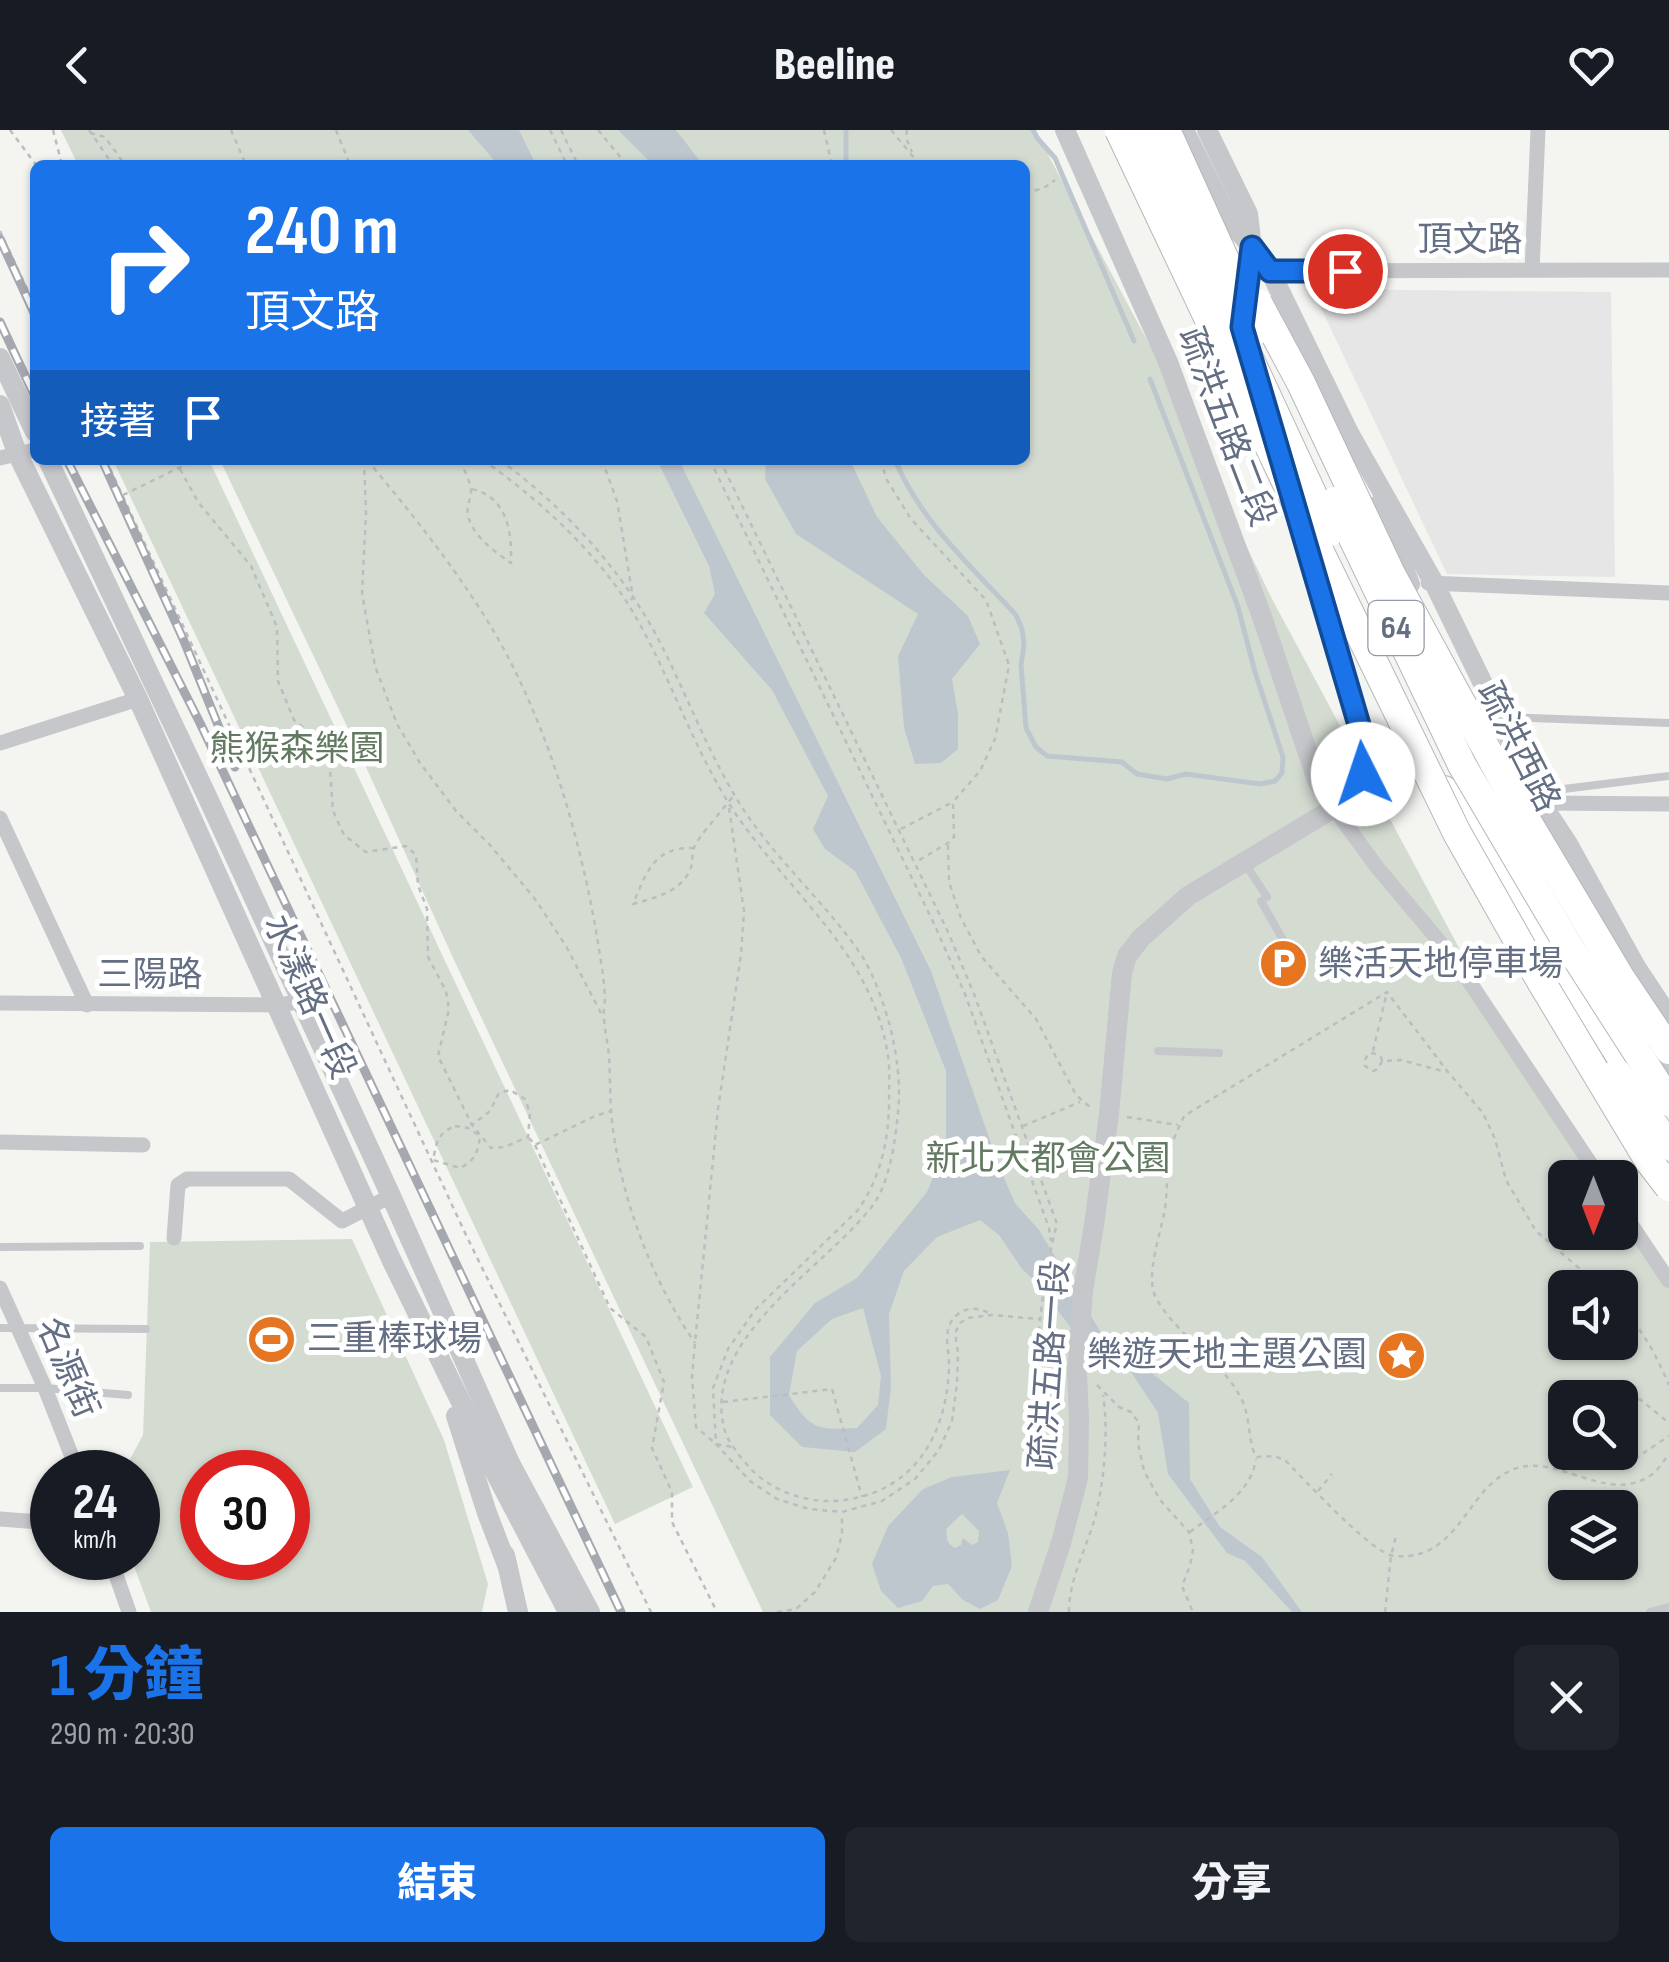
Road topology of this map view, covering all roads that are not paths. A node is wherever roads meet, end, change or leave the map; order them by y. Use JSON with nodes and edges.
{"nodes":[{"id":1,"x":1065,"y":130,"type":"edge"},
{"id":2,"x":1119,"y":130,"type":"edge"},
{"id":3,"x":1143,"y":130,"type":"edge"},
{"id":4,"x":1166,"y":130,"type":"edge"},
{"id":5,"x":1184,"y":130,"type":"edge"},
{"id":6,"x":1207,"y":130,"type":"edge"},
{"id":7,"x":1538,"y":130,"type":"edge"},
{"id":8,"x":1182,"y":166,"type":"junction"},
{"id":9,"x":1252,"y":247,"type":"junction"},
{"id":10,"x":1532,"y":270,"type":"junction"},
{"id":11,"x":1669,"y":270,"type":"edge"},
{"id":12,"x":1270,"y":271,"type":"junction"},
{"id":13,"x":0,"y":358,"type":"edge"},
{"id":14,"x":0,"y":405,"type":"edge"},
{"id":15,"x":30,"y":421,"type":"edge"},
{"id":16,"x":1349,"y":433,"type":"junction"},
{"id":17,"x":17,"y":454,"type":"edge"},
{"id":18,"x":50,"y":465,"type":"edge"},
{"id":19,"x":1409,"y":582,"type":"junction"},
{"id":20,"x":1434,"y":583,"type":"junction"},
{"id":21,"x":1669,"y":592,"type":"edge"},
{"id":22,"x":138,"y":699,"type":"junction"},
{"id":23,"x":1500,"y":717,"type":"junction"},
{"id":24,"x":1669,"y":723,"type":"edge"},
{"id":25,"x":0,"y":743,"type":"edge"},
{"id":26,"x":1426,"y":769,"type":"junction"},
{"id":27,"x":1669,"y":776,"type":"edge"},
{"id":28,"x":1539,"y":798,"type":"junction"},
{"id":29,"x":1669,"y":804,"type":"edge"},
{"id":30,"x":1334,"y":808,"type":"junction"},
{"id":31,"x":0,"y":818,"type":"edge"},
{"id":32,"x":1244,"y":861,"type":"junction"},
{"id":33,"x":1291,"y":954,"type":"dead end"},
{"id":34,"x":300,"y":1002,"type":"junction"},
{"id":35,"x":0,"y":1003,"type":"edge"},
{"id":36,"x":276,"y":1004,"type":"junction"},
{"id":37,"x":87,"y":1005,"type":"junction"},
{"id":38,"x":1669,"y":1017,"type":"edge"},
{"id":39,"x":1669,"y":1050,"type":"edge"},
{"id":40,"x":1158,"y":1051,"type":"dead end"},
{"id":41,"x":1219,"y":1053,"type":"dead end"},
{"id":42,"x":1669,"y":1072,"type":"edge"},
{"id":43,"x":1669,"y":1102,"type":"edge"},
{"id":44,"x":1669,"y":1130,"type":"edge"},
{"id":45,"x":0,"y":1142,"type":"edge"},
{"id":46,"x":143,"y":1145,"type":"dead end"},
{"id":47,"x":1669,"y":1146,"type":"edge"},
{"id":48,"x":1588,"y":1160,"type":"edge"},
{"id":49,"x":1669,"y":1187,"type":"edge"},
{"id":50,"x":392,"y":1196,"type":"junction"},
{"id":51,"x":369,"y":1206,"type":"junction"},
{"id":52,"x":1638,"y":1235,"type":"edge"},
{"id":53,"x":174,"y":1238,"type":"dead end"},
{"id":54,"x":140,"y":1246,"type":"dead end"},
{"id":55,"x":0,"y":1248,"type":"edge"},
{"id":56,"x":1669,"y":1281,"type":"edge"},
{"id":57,"x":0,"y":1288,"type":"edge"},
{"id":58,"x":0,"y":1328,"type":"edge"},
{"id":59,"x":18,"y":1328,"type":"junction"},
{"id":60,"x":146,"y":1329,"type":"dead end"},
{"id":61,"x":432,"y":1343,"type":"junction"},
{"id":62,"x":0,"y":1388,"type":"edge"},
{"id":63,"x":45,"y":1388,"type":"junction"},
{"id":64,"x":128,"y":1394,"type":"dead end"},
{"id":65,"x":69,"y":1450,"type":"edge"},
{"id":66,"x":504,"y":1470,"type":"junction"},
{"id":67,"x":0,"y":1520,"type":"edge"},
{"id":68,"x":30,"y":1522,"type":"edge"},
{"id":69,"x":507,"y":1566,"type":"junction"},
{"id":70,"x":117,"y":1580,"type":"edge"},
{"id":71,"x":512,"y":1606,"type":"edge"},
{"id":72,"x":1669,"y":1606,"type":"edge"},
{"id":73,"x":584,"y":1610,"type":"edge"},
{"id":74,"x":128,"y":1612,"type":"edge"},
{"id":75,"x":1038,"y":1612,"type":"edge"},
{"id":76,"x":1650,"y":1612,"type":"edge"}],
"edges":[{"from":1,"to":30,"type":"street","name":"疏洪五路二段"},
{"from":2,"to":26,"type":"highway","bridge":true},
{"from":3,"to":47,"type":"highway","number":"64","bridge":true},
{"from":4,"to":8,"type":"highway","number":"64","bridge":true},
{"from":5,"to":9,"type":"street","name":"疏洪西路"},
{"from":6,"to":9,"type":"street","name":"疏洪西路"},
{"from":7,"to":10,"type":"street"},
{"from":8,"to":39,"type":"highway","bridge":true},
{"from":8,"to":43,"type":"highway","number":"64","bridge":true},
{"from":9,"to":12,"type":"street","name":"疏洪西路"},
{"from":9,"to":30,"type":"street"},
{"from":10,"to":11,"type":"street","name":"頂文路"},
{"from":10,"to":12,"type":"street","name":"頂文路"},
{"from":12,"to":16,"type":"street","name":"疏洪西路"},
{"from":13,"to":15,"type":"street"},
{"from":14,"to":17,"type":"street","name":"水漾路一段"},
{"from":16,"to":19,"type":"street","name":"疏洪西路"},
{"from":16,"to":20,"type":"street","name":"疏洪西路"},
{"from":17,"to":22,"type":"street","name":"水漾路一段"},
{"from":18,"to":34,"type":"street","name":"水漾路一段"},
{"from":19,"to":20,"type":"street"},
{"from":19,"to":42,"type":"street","name":"疏洪西路"},
{"from":20,"to":21,"type":"street"},
{"from":20,"to":23,"type":"street","name":"疏洪西路"},
{"from":22,"to":25,"type":"street"},
{"from":22,"to":36,"type":"street","name":"水漾路一段"},
{"from":23,"to":24,"type":"lane"},
{"from":23,"to":28,"type":"street","name":"疏洪西路"},
{"from":26,"to":44,"type":"highway","bridge":true},
{"from":26,"to":49,"type":"highway","bridge":true},
{"from":27,"to":28,"type":"lane"},
{"from":28,"to":29,"type":"street"},
{"from":28,"to":38,"type":"street","name":"疏洪西路"},
{"from":30,"to":32,"type":"street","name":"疏洪五路一段"},
{"from":30,"to":48,"type":"street"},
{"from":31,"to":37,"type":"street"},
{"from":32,"to":33,"type":"lane"},
{"from":32,"to":75,"type":"street","name":"疏洪五路一段"},
{"from":34,"to":36,"type":"street","name":"三陽路"},
{"from":34,"to":50,"type":"street","name":"水漾路一段"},
{"from":35,"to":37,"type":"street","name":"三陽路"},
{"from":36,"to":37,"type":"street","name":"三陽路"},
{"from":36,"to":51,"type":"street","name":"水漾路一段"},
{"from":40,"to":41,"type":"lane"},
{"from":45,"to":46,"type":"street"},
{"from":50,"to":51,"type":"street"},
{"from":50,"to":66,"type":"street","name":"水漾路一段"},
{"from":51,"to":53,"type":"street"},
{"from":51,"to":61,"type":"street","name":"水漾路一段"},
{"from":52,"to":56,"type":"street"},
{"from":54,"to":55,"type":"lane"},
{"from":57,"to":59,"type":"street","name":"名源街"},
{"from":58,"to":59,"type":"lane"},
{"from":59,"to":60,"type":"lane"},
{"from":59,"to":63,"type":"street","name":"名源街"},
{"from":61,"to":66,"type":"street","name":"水漾路一段"},
{"from":61,"to":69,"type":"street"},
{"from":62,"to":63,"type":"lane"},
{"from":63,"to":64,"type":"lane"},
{"from":63,"to":65,"type":"street","name":"名源街"},
{"from":66,"to":69,"type":"street"},
{"from":66,"to":73,"type":"street","name":"水漾路一段"},
{"from":67,"to":68,"type":"street"},
{"from":69,"to":71,"type":"street"},
{"from":70,"to":74,"type":"street"},
{"from":72,"to":76,"type":"lane"}]}
